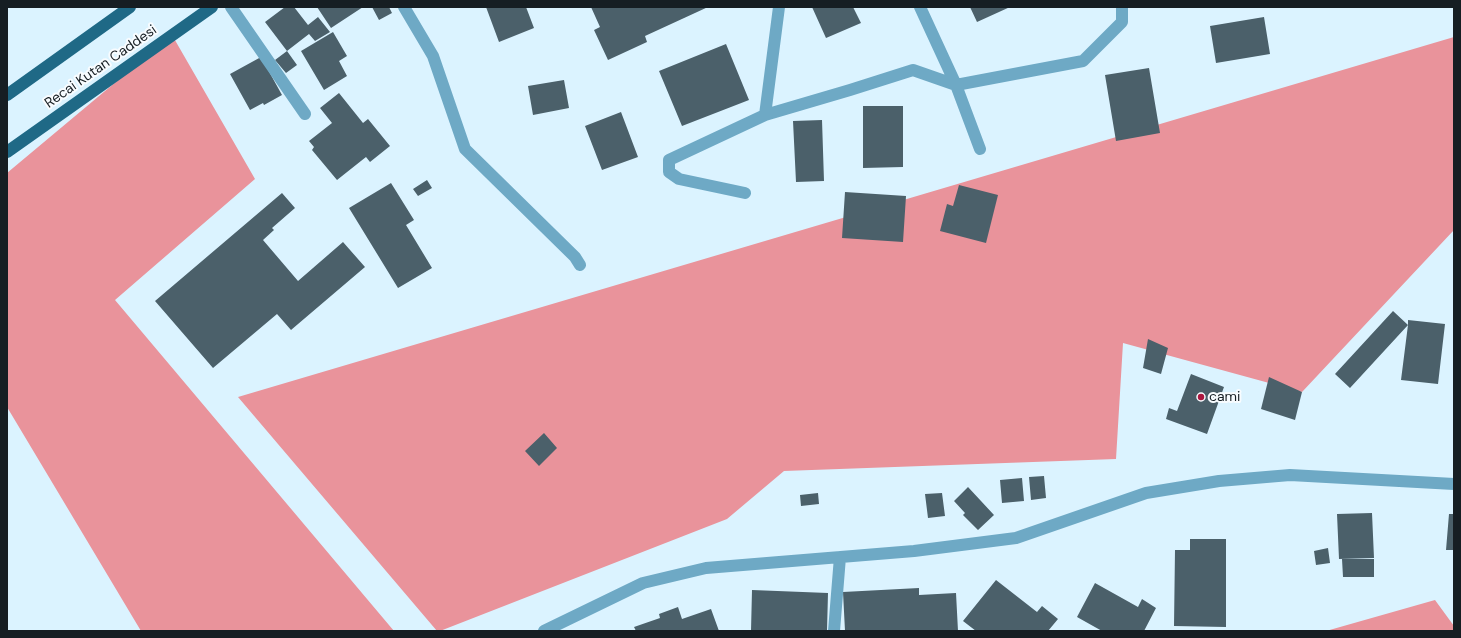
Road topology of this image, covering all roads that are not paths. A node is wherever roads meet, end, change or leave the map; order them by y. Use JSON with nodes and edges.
{"nodes":[{"id":1,"x":130,"y":7,"type":"edge"},
{"id":2,"x":212,"y":7,"type":"edge"},
{"id":3,"x":231,"y":7,"type":"edge"},
{"id":4,"x":404,"y":7,"type":"edge"},
{"id":5,"x":779,"y":7,"type":"edge"},
{"id":6,"x":920,"y":7,"type":"edge"},
{"id":7,"x":1122,"y":7,"type":"edge"},
{"id":8,"x":956,"y":85,"type":"junction"},
{"id":9,"x":7,"y":95,"type":"edge"},
{"id":10,"x":305,"y":114,"type":"dead end"},
{"id":11,"x":765,"y":115,"type":"junction"},
{"id":12,"x":980,"y":149,"type":"dead end"},
{"id":13,"x":7,"y":152,"type":"edge"},
{"id":14,"x":745,"y":193,"type":"dead end"},
{"id":15,"x":580,"y":265,"type":"dead end"},
{"id":16,"x":1454,"y":484,"type":"edge"},
{"id":17,"x":840,"y":557,"type":"junction"},
{"id":18,"x":544,"y":631,"type":"edge"},
{"id":19,"x":834,"y":631,"type":"edge"}],
"edges":[{"from":1,"to":9,"type":"main road"},
{"from":2,"to":13,"type":"main road","name":"Recai Kutan Caddesi"},
{"from":3,"to":10,"type":"street"},
{"from":4,"to":15,"type":"street"},
{"from":5,"to":11,"type":"street"},
{"from":6,"to":8,"type":"street"},
{"from":7,"to":8,"type":"street"},
{"from":8,"to":11,"type":"street"},
{"from":8,"to":12,"type":"street"},
{"from":11,"to":14,"type":"street"},
{"from":16,"to":17,"type":"street"},
{"from":17,"to":18,"type":"street"},
{"from":17,"to":19,"type":"street"}]}
